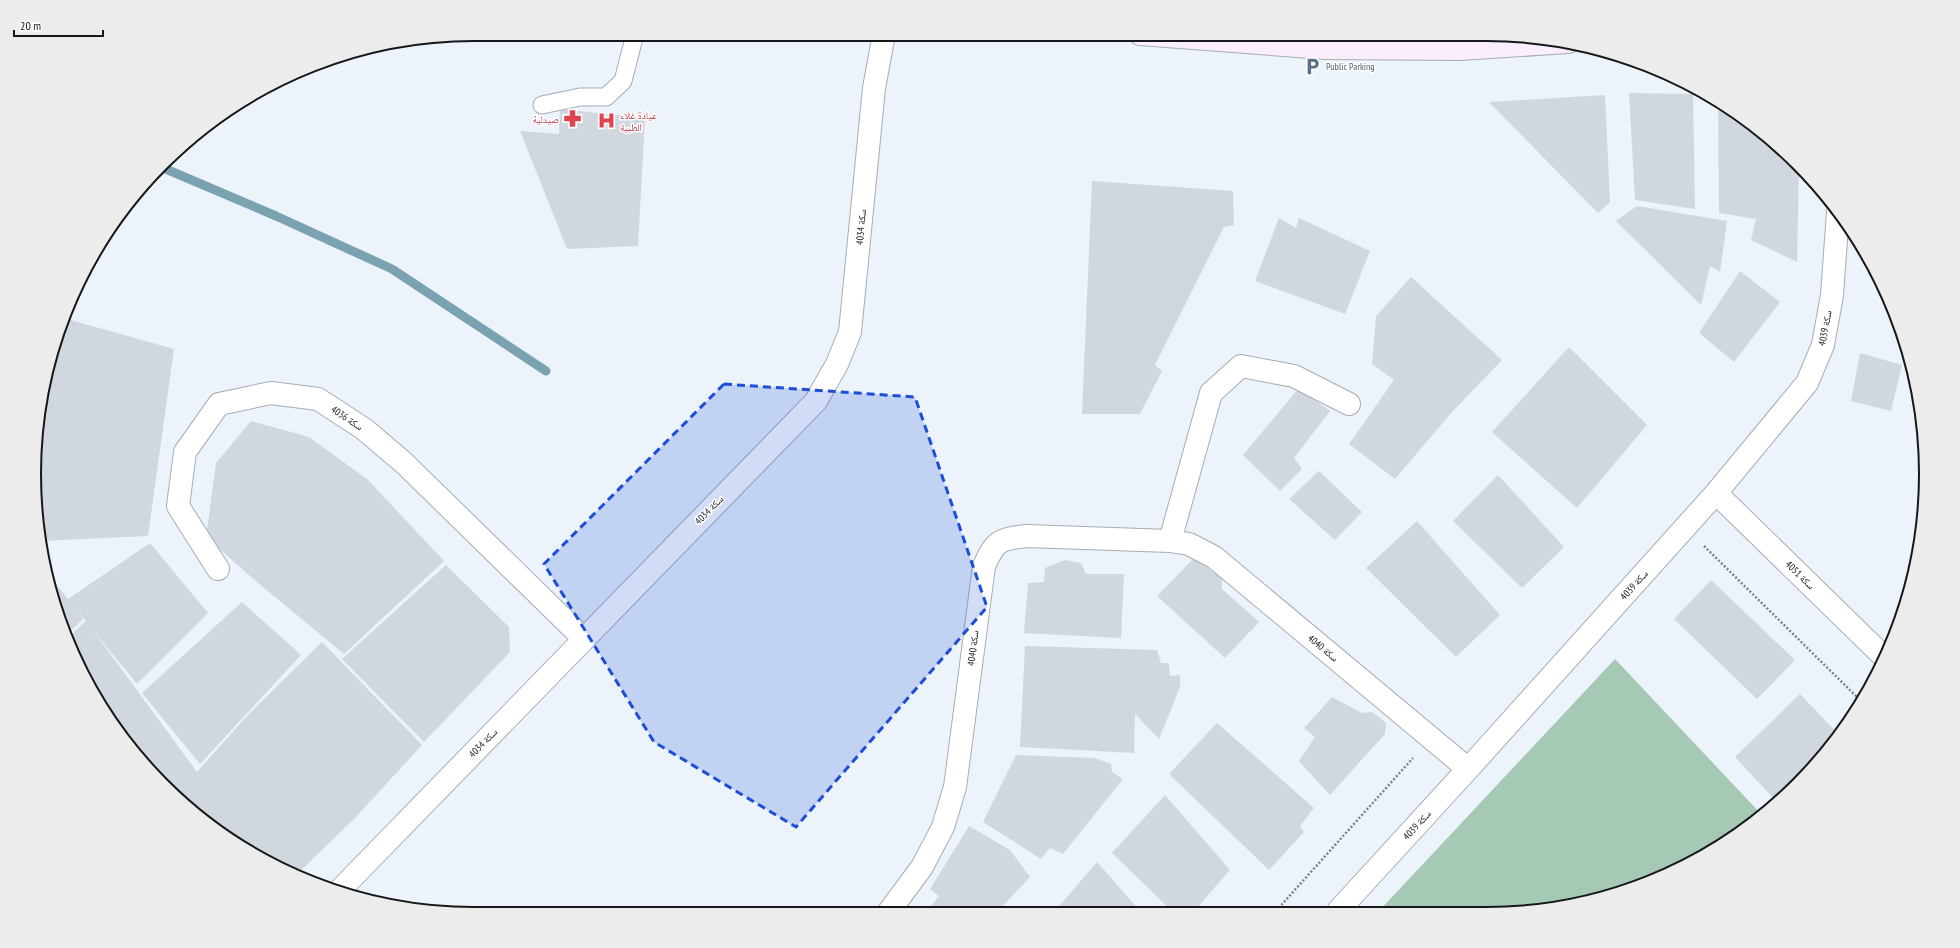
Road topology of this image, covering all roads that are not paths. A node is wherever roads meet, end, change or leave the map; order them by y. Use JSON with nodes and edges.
{"nodes":[{"id":1,"x":633,"y":41,"type":"edge"},
{"id":2,"x":883,"y":41,"type":"edge"},
{"id":3,"x":1232,"y":41,"type":"edge"},
{"id":4,"x":1354,"y":41,"type":"edge"},
{"id":5,"x":1535,"y":44,"type":"edge"},
{"id":6,"x":542,"y":105,"type":"dead end"},
{"id":7,"x":1837,"y":221,"type":"edge"},
{"id":8,"x":1349,"y":404,"type":"dead end"},
{"id":9,"x":1716,"y":493,"type":"junction"},
{"id":10,"x":1170,"y":541,"type":"junction"},
{"id":11,"x":218,"y":569,"type":"dead end"},
{"id":12,"x":584,"y":639,"type":"junction"},
{"id":13,"x":1880,"y":653,"type":"edge"},
{"id":14,"x":1468,"y":769,"type":"junction"},
{"id":15,"x":343,"y":886,"type":"edge"},
{"id":16,"x":892,"y":907,"type":"edge"},
{"id":17,"x":1342,"y":907,"type":"edge"}],
"edges":[{"from":1,"to":6,"type":"lane"},
{"from":2,"to":12,"type":"street","name":"سكة 4034"},
{"from":3,"to":4,"type":"street"},
{"from":4,"to":5,"type":"street"},
{"from":7,"to":9,"type":"street","name":"سكة 4039"},
{"from":8,"to":10,"type":"street"},
{"from":9,"to":13,"type":"street","name":"سكة 4051"},
{"from":9,"to":14,"type":"street","name":"سكة 4039"},
{"from":10,"to":14,"type":"street","name":"سكة 4040"},
{"from":10,"to":16,"type":"street","name":"سكة 4040"},
{"from":11,"to":12,"type":"street","name":"سكة 4036"},
{"from":12,"to":15,"type":"street","name":"سكة 4034"},
{"from":14,"to":17,"type":"street","name":"سكة 4039"}]}
